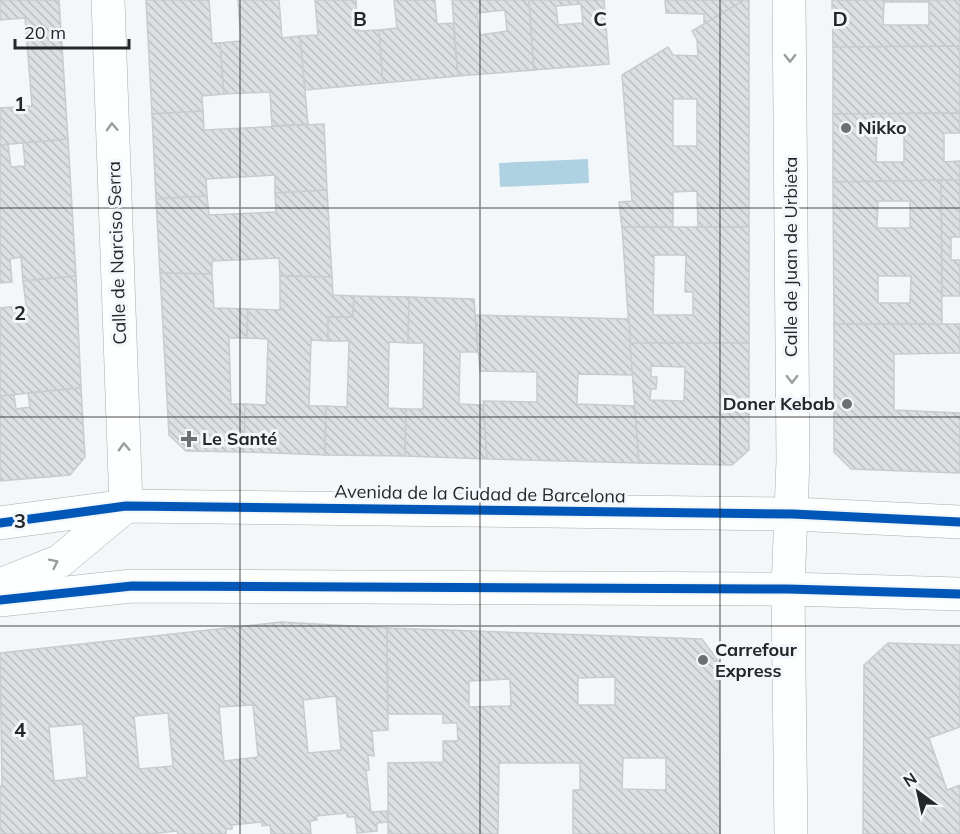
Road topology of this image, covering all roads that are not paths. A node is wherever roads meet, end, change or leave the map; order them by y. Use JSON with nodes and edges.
{"nodes":[{"id":1,"x":108,"y":0,"type":"edge"},
{"id":2,"x":789,"y":0,"type":"edge"},
{"id":3,"x":126,"y":506,"type":"junction"},
{"id":4,"x":793,"y":514,"type":"junction"},
{"id":5,"x":960,"y":522,"type":"edge"},
{"id":6,"x":0,"y":523,"type":"edge"},
{"id":7,"x":0,"y":585,"type":"edge"},
{"id":8,"x":788,"y":589,"type":"junction"},
{"id":9,"x":960,"y":594,"type":"edge"},
{"id":10,"x":0,"y":600,"type":"edge"},
{"id":11,"x":791,"y":834,"type":"edge"}],
"edges":[{"from":3,"to":1,"type":"main road","name":"Calle de Narciso Serra","one_way":true},
{"from":2,"to":4,"type":"main road","name":"Calle de Juan de Urbieta","one_way":true},
{"from":3,"to":4,"type":"main road","name":"Avenida de la Ciudad de Barcelona"},
{"from":3,"to":6,"type":"main road","name":"Avenida de la Ciudad de Barcelona"},
{"from":7,"to":3,"type":"main road","one_way":true},
{"from":4,"to":5,"type":"main road","name":"Avenida de la Ciudad de Barcelona"},
{"from":4,"to":8,"type":"main road"},
{"from":8,"to":9,"type":"main road"},
{"from":8,"to":10,"type":"main road"},
{"from":8,"to":11,"type":"main road"}]}
